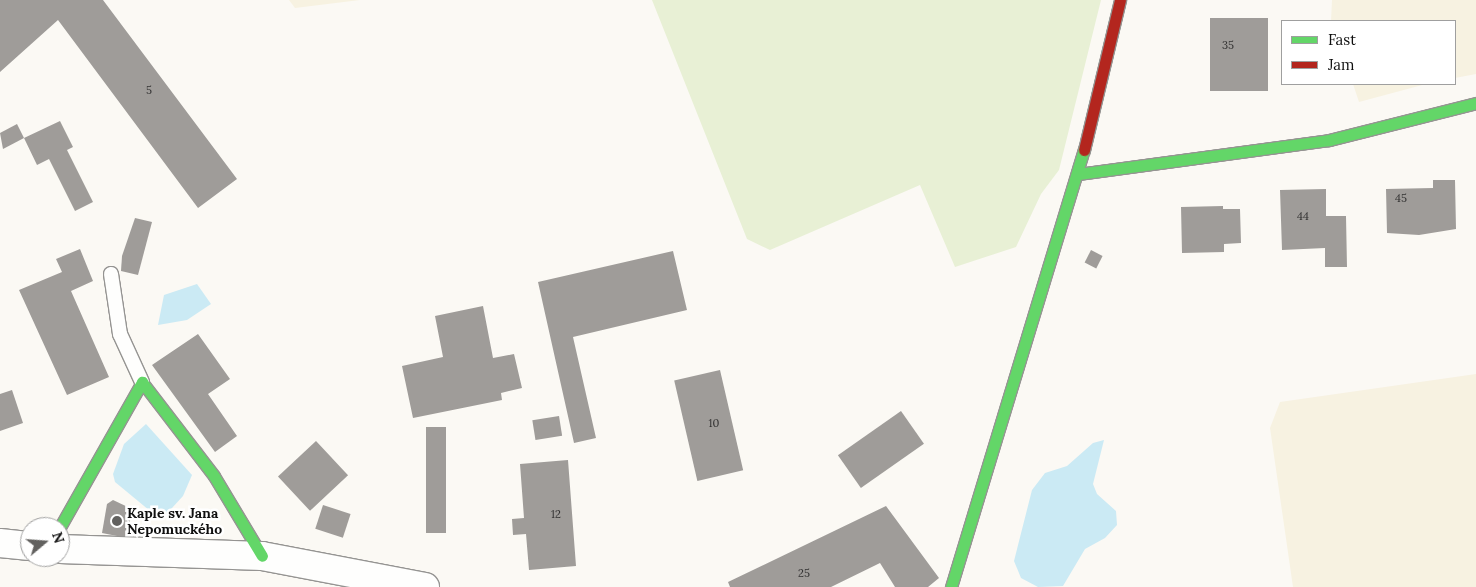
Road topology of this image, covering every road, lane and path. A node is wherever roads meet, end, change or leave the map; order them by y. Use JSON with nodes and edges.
{"nodes":[{"id":1,"x":1120,"y":0,"type":"edge"},
{"id":2,"x":1476,"y":103,"type":"edge"},
{"id":3,"x":1078,"y":174,"type":"junction"},
{"id":4,"x":112,"y":274,"type":"dead end"},
{"id":5,"x":142,"y":382,"type":"junction"},
{"id":6,"x":66,"y":517,"type":"edge"},
{"id":7,"x":0,"y":543,"type":"edge"},
{"id":8,"x":20,"y":545,"type":"edge"},
{"id":9,"x":70,"y":549,"type":"edge"},
{"id":10,"x":262,"y":556,"type":"junction"},
{"id":11,"x":425,"y":587,"type":"edge"},
{"id":12,"x":951,"y":587,"type":"edge"}],
"edges":[{"from":1,"to":3,"type":"street"},
{"from":2,"to":3,"type":"street"},
{"from":3,"to":12,"type":"street"},
{"from":4,"to":5,"type":"lane"},
{"from":5,"to":6,"type":"street"},
{"from":5,"to":10,"type":"street"},
{"from":7,"to":8,"type":"street"},
{"from":9,"to":10,"type":"street"},
{"from":10,"to":11,"type":"street"}]}
